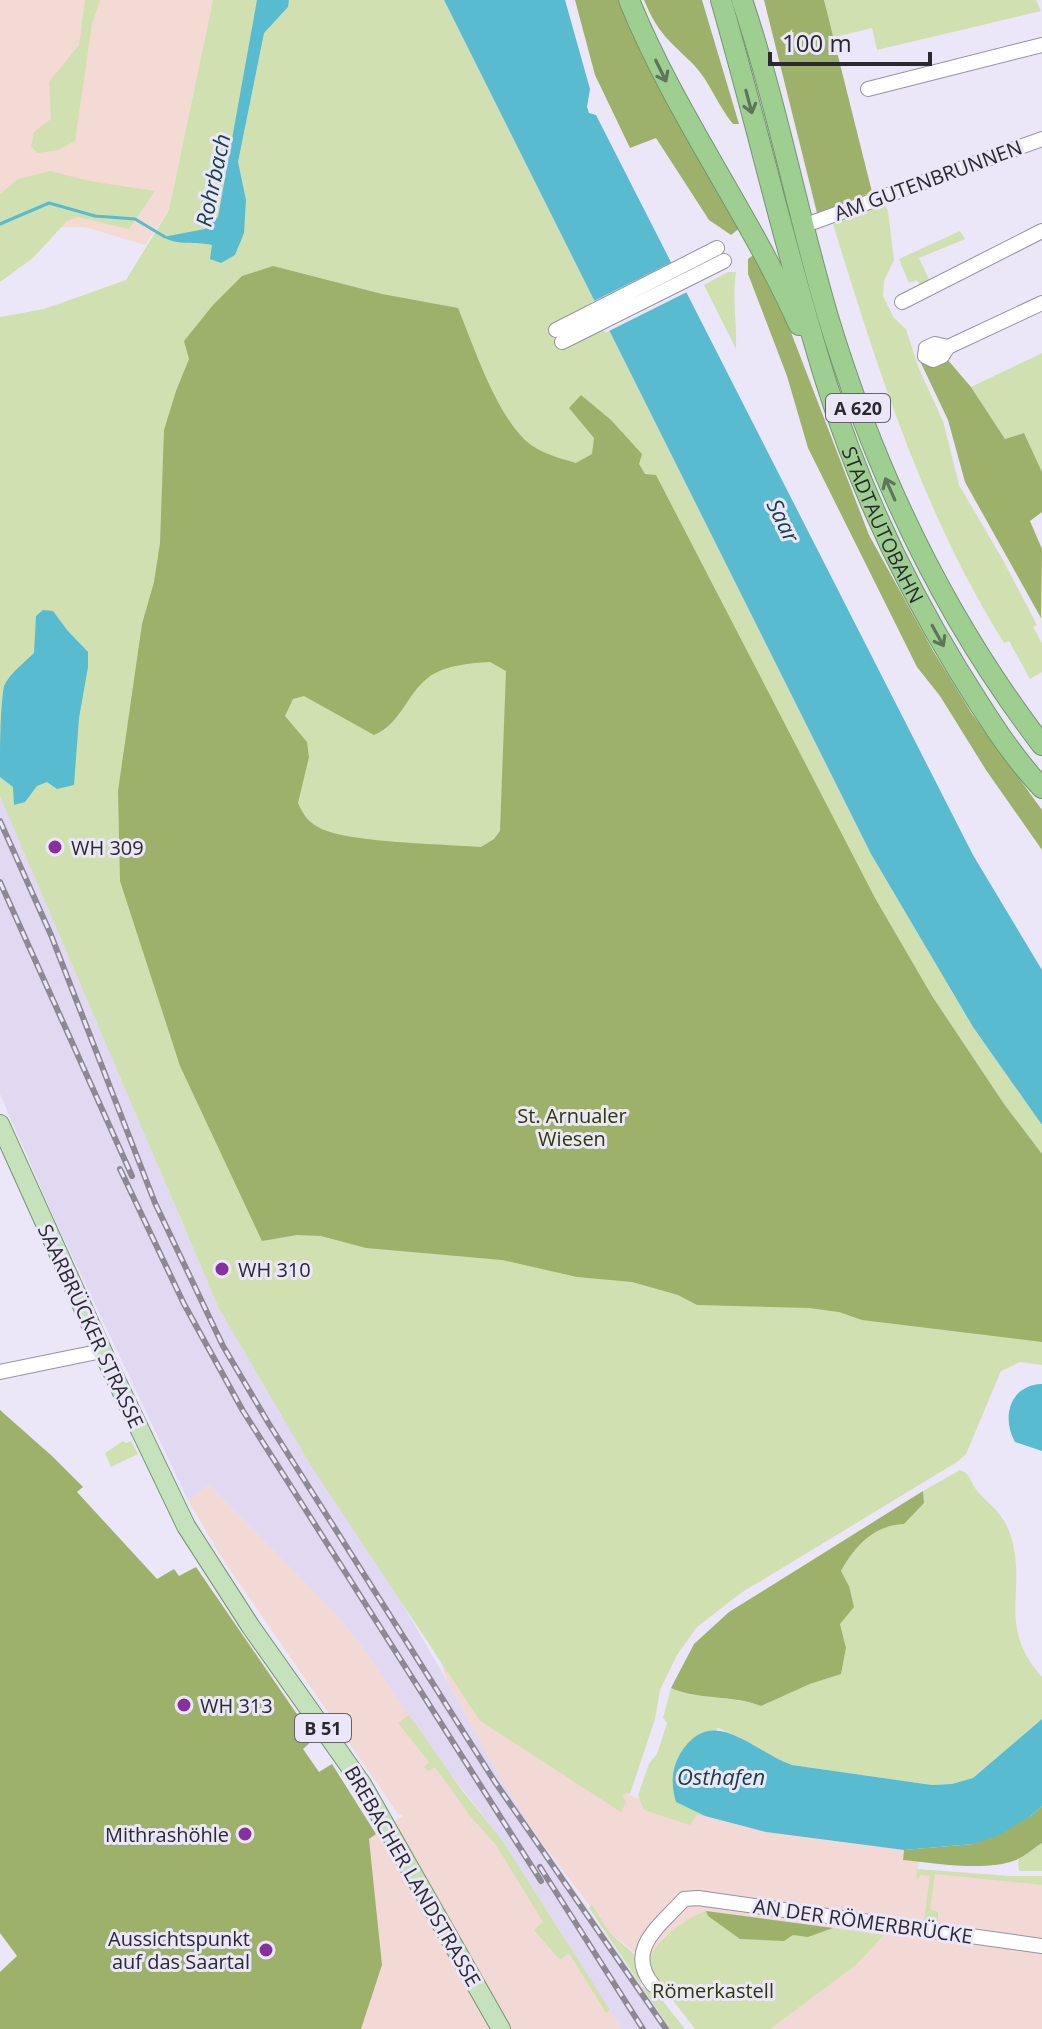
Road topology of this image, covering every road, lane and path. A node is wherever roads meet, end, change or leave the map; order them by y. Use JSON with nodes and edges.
{"nodes":[{"id":1,"x":629,"y":0,"type":"edge"},
{"id":2,"x":721,"y":0,"type":"edge"},
{"id":3,"x":744,"y":0,"type":"edge"},
{"id":4,"x":1042,"y":45,"type":"edge"},
{"id":5,"x":868,"y":89,"type":"dead end"},
{"id":6,"x":1042,"y":139,"type":"edge"},
{"id":7,"x":785,"y":197,"type":"junction"},
{"id":8,"x":814,"y":222,"type":"dead end"},
{"id":9,"x":1042,"y":231,"type":"edge"},
{"id":10,"x":721,"y":254,"type":"dead end"},
{"id":11,"x":800,"y":254,"type":"junction"},
{"id":12,"x":902,"y":302,"type":"dead end"},
{"id":13,"x":1042,"y":303,"type":"edge"},
{"id":14,"x":559,"y":336,"type":"dead end"},
{"id":15,"x":948,"y":347,"type":"dead end"},
{"id":16,"x":827,"y":387,"type":"junction"},
{"id":17,"x":1042,"y":745,"type":"edge"},
{"id":18,"x":1040,"y":788,"type":"edge"},
{"id":19,"x":0,"y":1124,"type":"edge"},
{"id":20,"x":5,"y":1150,"type":"edge"},
{"id":21,"x":102,"y":1351,"type":"junction"},
{"id":22,"x":0,"y":1372,"type":"edge"},
{"id":23,"x":186,"y":1526,"type":"joint"},
{"id":24,"x":1042,"y":1946,"type":"edge"},
{"id":25,"x":653,"y":1985,"type":"dead end"},
{"id":26,"x":501,"y":2029,"type":"edge"}],
"edges":[{"from":1,"to":16,"type":"highway","one_way":true},
{"from":2,"to":7,"type":"highway","name":"STADTAUTOBAHN","number":"A 620","one_way":true},
{"from":3,"to":7,"type":"highway","name":"STADTAUTOBAHN","number":"A 620"},
{"from":4,"to":5,"type":"street"},
{"from":6,"to":8,"type":"street","name":"AM GUTENBRUNNEN"},
{"from":7,"to":11,"type":"highway","name":"STADTAUTOBAHN","number":"A 620"},
{"from":9,"to":12,"type":"street"},
{"from":10,"to":14,"type":"street"},
{"from":11,"to":16,"type":"highway","name":"STADTAUTOBAHN","number":"A 620"},
{"from":17,"to":11,"type":"highway","name":"STADTAUTOBAHN","number":"A 620","one_way":true},
{"from":13,"to":15,"type":"street"},
{"from":16,"to":18,"type":"highway","name":"STADTAUTOBAHN","number":"A 620","one_way":true},
{"from":19,"to":20,"type":"main road","name":"SAARBRÜCKER STRASSE","number":"B 51"},
{"from":20,"to":21,"type":"main road","name":"SAARBRÜCKER STRASSE","number":"B 51"},
{"from":21,"to":22,"type":"street"},
{"from":21,"to":23,"type":"main road","name":"SAARBRÜCKER STRASSE","number":"B 51"},
{"from":23,"to":26,"type":"main road","name":"BREBACHER LANDSTRASSE","number":"B 51"},
{"from":24,"to":25,"type":"street","name":"AN DER RÖMERBRÜCKE"}]}
